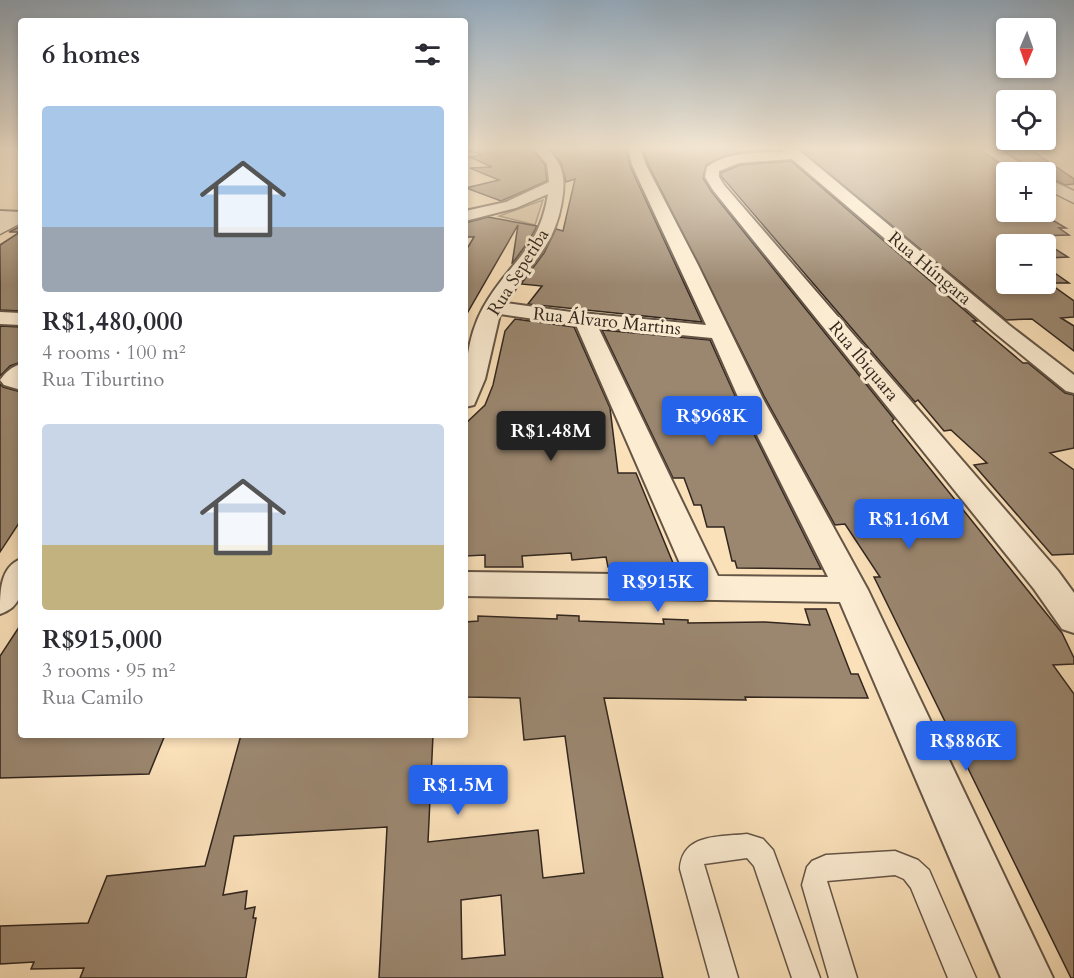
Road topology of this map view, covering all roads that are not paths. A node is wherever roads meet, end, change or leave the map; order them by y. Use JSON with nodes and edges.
{"nodes":[{"id":1,"x":547,"y":194,"type":"edge"},
{"id":2,"x":552,"y":194,"type":"edge"},
{"id":3,"x":654,"y":194,"type":"edge"},
{"id":4,"x":723,"y":194,"type":"edge"},
{"id":5,"x":841,"y":194,"type":"edge"},
{"id":6,"x":468,"y":215,"type":"edge"},
{"id":7,"x":0,"y":216,"type":"edge"},
{"id":8,"x":18,"y":216,"type":"edge"},
{"id":9,"x":18,"y":218,"type":"edge"},
{"id":10,"x":0,"y":228,"type":"edge"},
{"id":11,"x":494,"y":307,"type":"junction"},
{"id":12,"x":0,"y":318,"type":"edge"},
{"id":13,"x":584,"y":318,"type":"junction"},
{"id":14,"x":18,"y":319,"type":"edge"},
{"id":15,"x":721,"y":333,"type":"junction"},
{"id":16,"x":474,"y":337,"type":"edge"},
{"id":17,"x":1074,"y":386,"type":"edge"},
{"id":18,"x":468,"y":395,"type":"edge"},
{"id":19,"x":468,"y":585,"type":"edge"},
{"id":20,"x":707,"y":588,"type":"junction"},
{"id":21,"x":851,"y":590,"type":"junction"},
{"id":22,"x":1074,"y":619,"type":"edge"},
{"id":23,"x":724,"y":978,"type":"edge"},
{"id":24,"x":806,"y":978,"type":"edge"},
{"id":25,"x":843,"y":978,"type":"edge"},
{"id":26,"x":962,"y":978,"type":"edge"},
{"id":27,"x":1027,"y":978,"type":"edge"}],
"edges":[{"from":1,"to":6,"type":"street"},
{"from":2,"to":11,"type":"street","name":"Rua Sepetiba"},
{"from":3,"to":15,"type":"street"},
{"from":4,"to":22,"type":"street","name":"Rua Ibiquara"},
{"from":5,"to":17,"type":"street","name":"Rua Húngara"},
{"from":7,"to":8,"type":"street"},
{"from":9,"to":10,"type":"street"},
{"from":11,"to":13,"type":"street","name":"Rua Álvaro Martins"},
{"from":11,"to":16,"type":"street","name":"Rua Sepetiba"},
{"from":12,"to":14,"type":"street"},
{"from":13,"to":15,"type":"street","name":"Rua Álvaro Martins"},
{"from":13,"to":20,"type":"street"},
{"from":15,"to":21,"type":"street"},
{"from":16,"to":18,"type":"street","name":"Rua Sepetiba"},
{"from":19,"to":20,"type":"street"},
{"from":20,"to":21,"type":"street"},
{"from":21,"to":27,"type":"street"},
{"from":23,"to":24,"type":"lane"},
{"from":25,"to":26,"type":"lane"}]}
